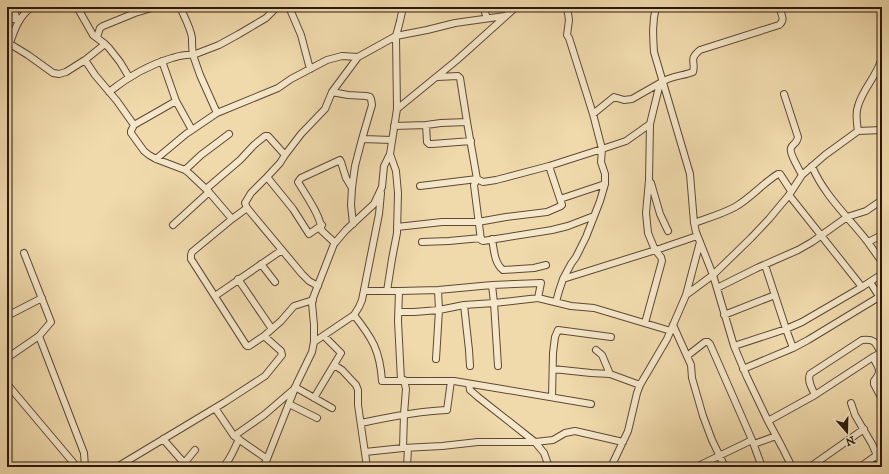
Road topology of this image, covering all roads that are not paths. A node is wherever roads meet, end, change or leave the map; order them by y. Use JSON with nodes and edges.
{"nodes":[{"id":1,"x":13,"y":7,"type":"edge"},
{"id":2,"x":32,"y":7,"type":"edge"},
{"id":3,"x":77,"y":7,"type":"edge"},
{"id":4,"x":155,"y":7,"type":"edge"},
{"id":5,"x":180,"y":7,"type":"edge"},
{"id":6,"x":277,"y":7,"type":"edge"},
{"id":7,"x":289,"y":7,"type":"edge"},
{"id":8,"x":403,"y":7,"type":"edge"},
{"id":9,"x":483,"y":7,"type":"edge"},
{"id":10,"x":516,"y":7,"type":"edge"},
{"id":11,"x":567,"y":7,"type":"edge"},
{"id":12,"x":656,"y":7,"type":"edge"},
{"id":13,"x":779,"y":7,"type":"edge"},
{"id":14,"x":505,"y":16,"type":"junction"},
{"id":15,"x":487,"y":18,"type":"junction"},
{"id":16,"x":7,"y":20,"type":"edge"},
{"id":17,"x":17,"y":20,"type":"junction"},
{"id":18,"x":396,"y":36,"type":"junction"},
{"id":19,"x":97,"y":37,"type":"junction"},
{"id":20,"x":10,"y":44,"type":"junction"},
{"id":21,"x":105,"y":44,"type":"junction"},
{"id":22,"x":7,"y":51,"type":"edge"},
{"id":23,"x":193,"y":55,"type":"junction"},
{"id":24,"x":358,"y":57,"type":"junction"},
{"id":25,"x":882,"y":57,"type":"edge"},
{"id":26,"x":85,"y":60,"type":"junction"},
{"id":27,"x":162,"y":61,"type":"junction"},
{"id":28,"x":310,"y":69,"type":"junction"},
{"id":29,"x":129,"y":77,"type":"junction"},
{"id":30,"x":437,"y":77,"type":"junction"},
{"id":31,"x":662,"y":82,"type":"junction"},
{"id":32,"x":109,"y":92,"type":"junction"},
{"id":33,"x":332,"y":92,"type":"junction"},
{"id":34,"x":784,"y":94,"type":"dead end"},
{"id":35,"x":176,"y":101,"type":"junction"},
{"id":36,"x":397,"y":109,"type":"junction"},
{"id":37,"x":217,"y":113,"type":"junction"},
{"id":38,"x":593,"y":114,"type":"junction"},
{"id":39,"x":467,"y":122,"type":"junction"},
{"id":40,"x":650,"y":124,"type":"junction"},
{"id":41,"x":134,"y":125,"type":"junction"},
{"id":42,"x":426,"y":125,"type":"junction"},
{"id":43,"x":394,"y":126,"type":"junction"},
{"id":44,"x":192,"y":130,"type":"junction"},
{"id":45,"x":882,"y":130,"type":"edge"},
{"id":46,"x":858,"y":131,"type":"junction"},
{"id":47,"x":230,"y":134,"type":"dead end"},
{"id":48,"x":362,"y":138,"type":"junction"},
{"id":49,"x":392,"y":140,"type":"junction"},
{"id":50,"x":471,"y":141,"type":"junction"},
{"id":51,"x":602,"y":149,"type":"junction"},
{"id":52,"x":390,"y":154,"type":"junction"},
{"id":53,"x":285,"y":155,"type":"junction"},
{"id":54,"x":156,"y":159,"type":"junction"},
{"id":55,"x":549,"y":166,"type":"junction"},
{"id":56,"x":812,"y":166,"type":"junction"},
{"id":57,"x":185,"y":170,"type":"junction"},
{"id":58,"x":802,"y":175,"type":"junction"},
{"id":59,"x":267,"y":177,"type":"junction"},
{"id":60,"x":478,"y":179,"type":"junction"},
{"id":61,"x":650,"y":180,"type":"junction"},
{"id":62,"x":605,"y":184,"type":"junction"},
{"id":63,"x":420,"y":186,"type":"dead end"},
{"id":64,"x":382,"y":187,"type":"junction"},
{"id":65,"x":352,"y":188,"type":"junction"},
{"id":66,"x":208,"y":191,"type":"junction"},
{"id":67,"x":790,"y":193,"type":"junction"},
{"id":68,"x":560,"y":199,"type":"junction"},
{"id":69,"x":882,"y":200,"type":"edge"},
{"id":70,"x":247,"y":208,"type":"junction"},
{"id":71,"x":7,"y":213,"type":"edge"},
{"id":72,"x":594,"y":216,"type":"junction"},
{"id":73,"x":847,"y":217,"type":"junction"},
{"id":74,"x":232,"y":219,"type":"junction"},
{"id":75,"x":8,"y":222,"type":"dead end"},
{"id":76,"x":478,"y":222,"type":"junction"},
{"id":77,"x":694,"y":223,"type":"junction"},
{"id":78,"x":353,"y":224,"type":"junction"},
{"id":79,"x":173,"y":225,"type":"dead end"},
{"id":80,"x":322,"y":225,"type":"junction"},
{"id":81,"x":397,"y":227,"type":"junction"},
{"id":82,"x":668,"y":231,"type":"dead end"},
{"id":83,"x":822,"y":235,"type":"junction"},
{"id":84,"x":882,"y":235,"type":"edge"},
{"id":85,"x":481,"y":238,"type":"junction"},
{"id":86,"x":492,"y":239,"type":"junction"},
{"id":87,"x":698,"y":239,"type":"junction"},
{"id":88,"x":422,"y":242,"type":"dead end"},
{"id":89,"x":868,"y":242,"type":"junction"},
{"id":90,"x":335,"y":243,"type":"junction"},
{"id":91,"x":282,"y":250,"type":"junction"},
{"id":92,"x":655,"y":250,"type":"junction"},
{"id":93,"x":24,"y":253,"type":"dead end"},
{"id":94,"x":882,"y":262,"type":"edge"},
{"id":95,"x":261,"y":264,"type":"junction"},
{"id":96,"x":546,"y":265,"type":"dead end"},
{"id":97,"x":765,"y":265,"type":"junction"},
{"id":98,"x":882,"y":274,"type":"edge"},
{"id":99,"x":712,"y":275,"type":"junction"},
{"id":100,"x":238,"y":279,"type":"junction"},
{"id":101,"x":563,"y":279,"type":"junction"},
{"id":102,"x":275,"y":282,"type":"dead end"},
{"id":103,"x":870,"y":282,"type":"junction"},
{"id":104,"x":492,"y":285,"type":"junction"},
{"id":105,"x":318,"y":286,"type":"junction"},
{"id":106,"x":862,"y":287,"type":"junction"},
{"id":107,"x":716,"y":288,"type":"junction"},
{"id":108,"x":438,"y":290,"type":"junction"},
{"id":109,"x":365,"y":291,"type":"junction"},
{"id":110,"x":387,"y":291,"type":"junction"},
{"id":111,"x":399,"y":291,"type":"junction"},
{"id":112,"x":686,"y":295,"type":"junction"},
{"id":113,"x":774,"y":295,"type":"junction"},
{"id":114,"x":214,"y":296,"type":"junction"},
{"id":115,"x":42,"y":298,"type":"junction"},
{"id":116,"x":538,"y":298,"type":"junction"},
{"id":117,"x":881,"y":298,"type":"edge"},
{"id":118,"x":313,"y":300,"type":"junction"},
{"id":119,"x":556,"y":302,"type":"junction"},
{"id":120,"x":494,"y":303,"type":"junction"},
{"id":121,"x":464,"y":305,"type":"junction"},
{"id":122,"x":7,"y":308,"type":"edge"},
{"id":123,"x":439,"y":310,"type":"junction"},
{"id":124,"x":398,"y":312,"type":"junction"},
{"id":125,"x":9,"y":315,"type":"edge"},
{"id":126,"x":354,"y":315,"type":"junction"},
{"id":127,"x":724,"y":315,"type":"junction"},
{"id":128,"x":645,"y":323,"type":"junction"},
{"id":129,"x":672,"y":328,"type":"junction"},
{"id":130,"x":272,"y":329,"type":"junction"},
{"id":131,"x":786,"y":329,"type":"junction"},
{"id":132,"x":38,"y":336,"type":"junction"},
{"id":133,"x":264,"y":336,"type":"junction"},
{"id":134,"x":324,"y":336,"type":"junction"},
{"id":135,"x":611,"y":336,"type":"dead end"},
{"id":136,"x":314,"y":342,"type":"junction"},
{"id":137,"x":734,"y":346,"type":"junction"},
{"id":138,"x":793,"y":348,"type":"junction"},
{"id":139,"x":596,"y":350,"type":"dead end"},
{"id":140,"x":881,"y":354,"type":"edge"},
{"id":141,"x":687,"y":356,"type":"junction"},
{"id":142,"x":873,"y":357,"type":"junction"},
{"id":143,"x":7,"y":358,"type":"edge"},
{"id":144,"x":436,"y":359,"type":"dead end"},
{"id":145,"x":334,"y":365,"type":"junction"},
{"id":146,"x":470,"y":366,"type":"dead end"},
{"id":147,"x":498,"y":366,"type":"dead end"},
{"id":148,"x":553,"y":368,"type":"junction"},
{"id":149,"x":744,"y":369,"type":"junction"},
{"id":150,"x":610,"y":374,"type":"junction"},
{"id":151,"x":402,"y":380,"type":"junction"},
{"id":152,"x":451,"y":381,"type":"junction"},
{"id":153,"x":7,"y":384,"type":"edge"},
{"id":154,"x":469,"y":384,"type":"junction"},
{"id":155,"x":640,"y":384,"type":"junction"},
{"id":156,"x":295,"y":388,"type":"junction"},
{"id":157,"x":815,"y":395,"type":"junction"},
{"id":158,"x":552,"y":397,"type":"junction"},
{"id":159,"x":314,"y":398,"type":"junction"},
{"id":160,"x":882,"y":399,"type":"edge"},
{"id":161,"x":851,"y":403,"type":"dead end"},
{"id":162,"x":289,"y":404,"type":"junction"},
{"id":163,"x":591,"y":404,"type":"dead end"},
{"id":164,"x":215,"y":408,"type":"junction"},
{"id":165,"x":332,"y":408,"type":"dead end"},
{"id":166,"x":404,"y":414,"type":"junction"},
{"id":167,"x":317,"y":418,"type":"dead end"},
{"id":168,"x":768,"y":421,"type":"junction"},
{"id":169,"x":360,"y":423,"type":"junction"},
{"id":170,"x":864,"y":429,"type":"junction"},
{"id":171,"x":776,"y":436,"type":"junction"},
{"id":172,"x":237,"y":438,"type":"junction"},
{"id":173,"x":163,"y":439,"type":"junction"},
{"id":174,"x":535,"y":442,"type":"junction"},
{"id":175,"x":623,"y":442,"type":"junction"},
{"id":176,"x":753,"y":442,"type":"junction"},
{"id":177,"x":406,"y":448,"type":"junction"},
{"id":178,"x":195,"y":450,"type":"dead end"},
{"id":179,"x":364,"y":452,"type":"junction"},
{"id":180,"x":877,"y":455,"type":"junction"},
{"id":181,"x":719,"y":456,"type":"junction"},
{"id":182,"x":267,"y":460,"type":"junction"},
{"id":183,"x":128,"y":464,"type":"edge"},
{"id":184,"x":182,"y":465,"type":"edge"},
{"id":185,"x":77,"y":467,"type":"edge"},
{"id":186,"x":85,"y":467,"type":"edge"},
{"id":187,"x":117,"y":467,"type":"edge"},
{"id":188,"x":223,"y":467,"type":"edge"},
{"id":189,"x":263,"y":467,"type":"edge"},
{"id":190,"x":367,"y":467,"type":"edge"},
{"id":191,"x":407,"y":467,"type":"edge"},
{"id":192,"x":549,"y":467,"type":"edge"},
{"id":193,"x":611,"y":467,"type":"edge"},
{"id":194,"x":696,"y":467,"type":"edge"},
{"id":195,"x":725,"y":467,"type":"edge"},
{"id":196,"x":762,"y":467,"type":"edge"},
{"id":197,"x":792,"y":467,"type":"edge"},
{"id":198,"x":810,"y":467,"type":"edge"},
{"id":199,"x":860,"y":467,"type":"edge"},
{"id":200,"x":882,"y":467,"type":"edge"}],
"edges":[{"from":1,"to":17,"type":"street"},
{"from":2,"to":17,"type":"street"},
{"from":3,"to":19,"type":"street"},
{"from":4,"to":19,"type":"street"},
{"from":5,"to":23,"type":"street"},
{"from":6,"to":23,"type":"street"},
{"from":7,"to":28,"type":"street"},
{"from":8,"to":18,"type":"street"},
{"from":9,"to":15,"type":"street"},
{"from":10,"to":14,"type":"street"},
{"from":11,"to":38,"type":"street"},
{"from":12,"to":31,"type":"street"},
{"from":13,"to":31,"type":"street"},
{"from":14,"to":15,"type":"street"},
{"from":14,"to":30,"type":"street"},
{"from":15,"to":18,"type":"street"},
{"from":16,"to":17,"type":"street"},
{"from":17,"to":20,"type":"street"},
{"from":18,"to":24,"type":"street"},
{"from":18,"to":36,"type":"street"},
{"from":19,"to":21,"type":"street"},
{"from":20,"to":22,"type":"street"},
{"from":20,"to":26,"type":"street"},
{"from":21,"to":26,"type":"street"},
{"from":21,"to":29,"type":"street"},
{"from":23,"to":27,"type":"street"},
{"from":23,"to":37,"type":"street"},
{"from":24,"to":28,"type":"street"},
{"from":24,"to":33,"type":"street"},
{"from":25,"to":46,"type":"street"},
{"from":26,"to":32,"type":"street"},
{"from":27,"to":29,"type":"street"},
{"from":27,"to":35,"type":"street"},
{"from":28,"to":37,"type":"street"},
{"from":29,"to":32,"type":"street"},
{"from":30,"to":36,"type":"street"},
{"from":30,"to":39,"type":"street"},
{"from":31,"to":38,"type":"street"},
{"from":31,"to":40,"type":"street"},
{"from":31,"to":77,"type":"street"},
{"from":32,"to":41,"type":"street"},
{"from":33,"to":48,"type":"street"},
{"from":33,"to":53,"type":"street"},
{"from":34,"to":58,"type":"street"},
{"from":35,"to":41,"type":"street"},
{"from":35,"to":44,"type":"street"},
{"from":36,"to":43,"type":"street"},
{"from":37,"to":44,"type":"street"},
{"from":38,"to":51,"type":"street"},
{"from":39,"to":42,"type":"street"},
{"from":39,"to":50,"type":"street"},
{"from":40,"to":51,"type":"street"},
{"from":40,"to":61,"type":"street"},
{"from":41,"to":54,"type":"street"},
{"from":42,"to":43,"type":"street"},
{"from":42,"to":50,"type":"street"},
{"from":43,"to":49,"type":"street"},
{"from":44,"to":54,"type":"street"},
{"from":45,"to":46,"type":"street"},
{"from":46,"to":56,"type":"street"},
{"from":47,"to":57,"type":"street"},
{"from":48,"to":49,"type":"street"},
{"from":48,"to":65,"type":"street"},
{"from":49,"to":52,"type":"street"},
{"from":50,"to":60,"type":"street"},
{"from":51,"to":55,"type":"street"},
{"from":51,"to":62,"type":"street"},
{"from":52,"to":64,"type":"street"},
{"from":52,"to":81,"type":"street"},
{"from":53,"to":59,"type":"street"},
{"from":53,"to":66,"type":"street"},
{"from":54,"to":57,"type":"street"},
{"from":55,"to":60,"type":"street"},
{"from":55,"to":68,"type":"street"},
{"from":56,"to":58,"type":"street"},
{"from":56,"to":73,"type":"street"},
{"from":57,"to":66,"type":"street"},
{"from":58,"to":67,"type":"street"},
{"from":59,"to":70,"type":"street"},
{"from":59,"to":80,"type":"street"},
{"from":60,"to":63,"type":"street"},
{"from":60,"to":76,"type":"street"},
{"from":61,"to":82,"type":"street"},
{"from":61,"to":92,"type":"street"},
{"from":62,"to":68,"type":"street"},
{"from":62,"to":72,"type":"street"},
{"from":64,"to":78,"type":"street"},
{"from":64,"to":109,"type":"street"},
{"from":65,"to":78,"type":"street"},
{"from":65,"to":80,"type":"street"},
{"from":66,"to":74,"type":"street"},
{"from":66,"to":79,"type":"street"},
{"from":67,"to":77,"type":"street"},
{"from":67,"to":83,"type":"street"},
{"from":67,"to":99,"type":"street"},
{"from":68,"to":76,"type":"street"},
{"from":69,"to":73,"type":"street"},
{"from":70,"to":74,"type":"street"},
{"from":70,"to":91,"type":"street"},
{"from":71,"to":75,"type":"street"},
{"from":72,"to":86,"type":"street"},
{"from":72,"to":101,"type":"street"},
{"from":73,"to":83,"type":"street"},
{"from":73,"to":89,"type":"street"},
{"from":74,"to":114,"type":"street"},
{"from":76,"to":81,"type":"street"},
{"from":76,"to":85,"type":"street"},
{"from":77,"to":87,"type":"street"},
{"from":78,"to":90,"type":"street"},
{"from":80,"to":90,"type":"street"},
{"from":81,"to":110,"type":"street"},
{"from":83,"to":97,"type":"street"},
{"from":83,"to":106,"type":"street"},
{"from":84,"to":89,"type":"street"},
{"from":85,"to":86,"type":"street"},
{"from":85,"to":88,"type":"street"},
{"from":86,"to":96,"type":"street"},
{"from":87,"to":92,"type":"street"},
{"from":87,"to":99,"type":"street"},
{"from":87,"to":112,"type":"street"},
{"from":89,"to":94,"type":"street"},
{"from":90,"to":105,"type":"street"},
{"from":91,"to":95,"type":"street"},
{"from":91,"to":105,"type":"street"},
{"from":92,"to":101,"type":"street"},
{"from":92,"to":128,"type":"street"},
{"from":93,"to":115,"type":"street"},
{"from":95,"to":100,"type":"street"},
{"from":95,"to":102,"type":"street"},
{"from":97,"to":107,"type":"street"},
{"from":97,"to":113,"type":"street"},
{"from":98,"to":103,"type":"street"},
{"from":99,"to":107,"type":"street"},
{"from":99,"to":112,"type":"street"},
{"from":100,"to":114,"type":"street"},
{"from":100,"to":130,"type":"street"},
{"from":101,"to":119,"type":"street"},
{"from":103,"to":106,"type":"street"},
{"from":103,"to":117,"type":"street"},
{"from":104,"to":108,"type":"street"},
{"from":104,"to":116,"type":"street"},
{"from":104,"to":120,"type":"street"},
{"from":105,"to":118,"type":"street"},
{"from":106,"to":131,"type":"street"},
{"from":107,"to":127,"type":"street"},
{"from":108,"to":111,"type":"street"},
{"from":108,"to":123,"type":"street"},
{"from":109,"to":110,"type":"street"},
{"from":109,"to":126,"type":"street"},
{"from":110,"to":111,"type":"street"},
{"from":111,"to":124,"type":"street"},
{"from":112,"to":129,"type":"street"},
{"from":113,"to":127,"type":"street"},
{"from":113,"to":131,"type":"street"},
{"from":114,"to":133,"type":"street"},
{"from":115,"to":125,"type":"street"},
{"from":115,"to":132,"type":"street"},
{"from":116,"to":119,"type":"street"},
{"from":116,"to":120,"type":"street"},
{"from":117,"to":138,"type":"street"},
{"from":118,"to":130,"type":"street"},
{"from":118,"to":136,"type":"street"},
{"from":119,"to":128,"type":"street"},
{"from":120,"to":121,"type":"street"},
{"from":120,"to":147,"type":"street"},
{"from":121,"to":123,"type":"street"},
{"from":121,"to":146,"type":"street"},
{"from":122,"to":125,"type":"street"},
{"from":123,"to":124,"type":"street"},
{"from":123,"to":144,"type":"street"},
{"from":124,"to":151,"type":"street"},
{"from":126,"to":134,"type":"street"},
{"from":126,"to":151,"type":"street"},
{"from":127,"to":137,"type":"street"},
{"from":128,"to":129,"type":"street"},
{"from":129,"to":141,"type":"street"},
{"from":129,"to":155,"type":"street"},
{"from":130,"to":133,"type":"street"},
{"from":131,"to":137,"type":"street"},
{"from":131,"to":138,"type":"street"},
{"from":132,"to":143,"type":"street"},
{"from":132,"to":186,"type":"street"},
{"from":133,"to":164,"type":"street"},
{"from":134,"to":136,"type":"street"},
{"from":134,"to":145,"type":"street"},
{"from":135,"to":148,"type":"street"},
{"from":136,"to":156,"type":"street"},
{"from":137,"to":149,"type":"street"},
{"from":138,"to":149,"type":"street"},
{"from":139,"to":150,"type":"street"},
{"from":140,"to":142,"type":"street"},
{"from":140,"to":157,"type":"street"},
{"from":141,"to":176,"type":"street"},
{"from":141,"to":181,"type":"street"},
{"from":142,"to":157,"type":"street"},
{"from":142,"to":160,"type":"street"},
{"from":145,"to":159,"type":"street"},
{"from":145,"to":169,"type":"street"},
{"from":148,"to":150,"type":"street"},
{"from":148,"to":158,"type":"street"},
{"from":149,"to":168,"type":"street"},
{"from":150,"to":155,"type":"street"},
{"from":151,"to":152,"type":"street"},
{"from":151,"to":166,"type":"street"},
{"from":152,"to":154,"type":"street"},
{"from":152,"to":166,"type":"street"},
{"from":153,"to":185,"type":"street"},
{"from":154,"to":158,"type":"street"},
{"from":154,"to":174,"type":"street"},
{"from":155,"to":175,"type":"street"},
{"from":156,"to":159,"type":"street"},
{"from":156,"to":162,"type":"street"},
{"from":156,"to":172,"type":"street"},
{"from":157,"to":168,"type":"street"},
{"from":158,"to":163,"type":"street"},
{"from":159,"to":165,"type":"street"},
{"from":161,"to":170,"type":"street"},
{"from":162,"to":167,"type":"street"},
{"from":162,"to":182,"type":"street"},
{"from":164,"to":172,"type":"street"},
{"from":164,"to":173,"type":"street"},
{"from":166,"to":169,"type":"street"},
{"from":166,"to":177,"type":"street"},
{"from":168,"to":171,"type":"street"},
{"from":169,"to":179,"type":"street"},
{"from":170,"to":180,"type":"street"},
{"from":170,"to":198,"type":"street"},
{"from":171,"to":176,"type":"street"},
{"from":171,"to":197,"type":"street"},
{"from":172,"to":182,"type":"street"},
{"from":172,"to":188,"type":"street"},
{"from":173,"to":183,"type":"street"},
{"from":173,"to":184,"type":"street"},
{"from":174,"to":175,"type":"street"},
{"from":174,"to":177,"type":"street"},
{"from":174,"to":192,"type":"street"},
{"from":175,"to":193,"type":"street"},
{"from":176,"to":181,"type":"street"},
{"from":176,"to":196,"type":"street"},
{"from":177,"to":179,"type":"street"},
{"from":177,"to":191,"type":"street"},
{"from":178,"to":184,"type":"street"},
{"from":179,"to":190,"type":"street"},
{"from":180,"to":199,"type":"street"},
{"from":180,"to":200,"type":"street"},
{"from":181,"to":194,"type":"street"},
{"from":181,"to":195,"type":"street"},
{"from":182,"to":189,"type":"street"},
{"from":183,"to":187,"type":"street"}]}
